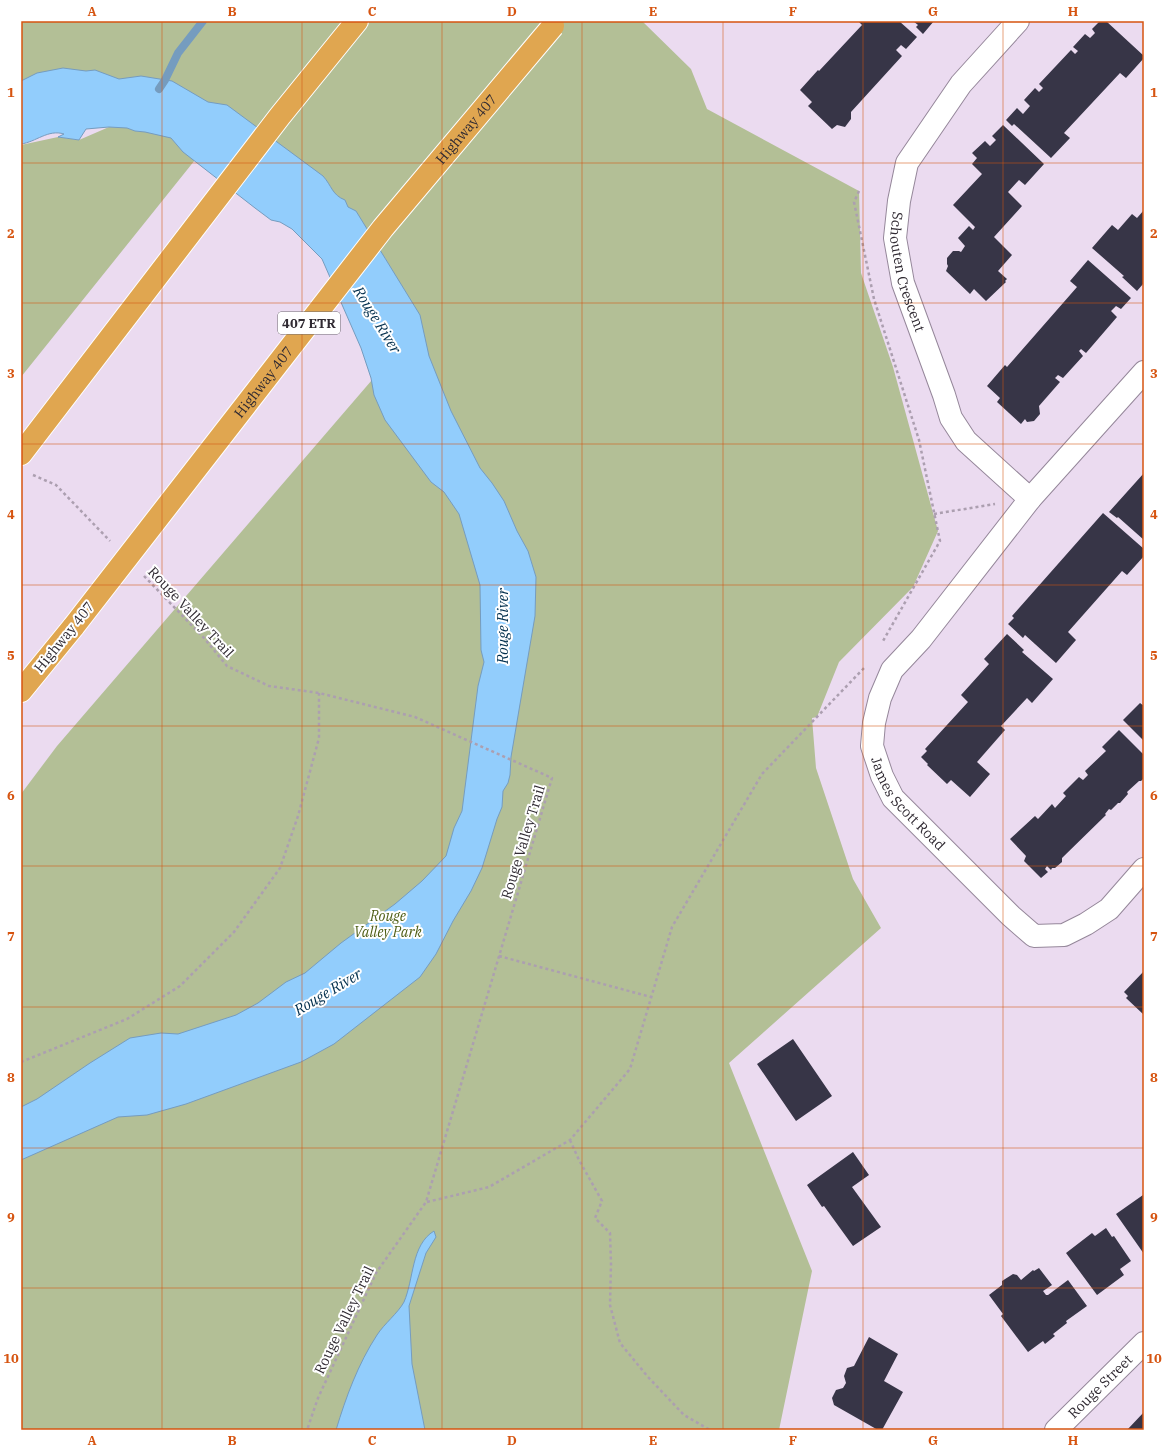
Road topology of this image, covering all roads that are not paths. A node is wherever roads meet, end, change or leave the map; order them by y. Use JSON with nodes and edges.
{"nodes":[{"id":1,"x":357,"y":21,"type":"edge"},
{"id":2,"x":1018,"y":21,"type":"edge"},
{"id":3,"x":556,"y":23,"type":"edge"},
{"id":4,"x":1144,"y":372,"type":"edge"},
{"id":5,"x":25,"y":464,"type":"edge"},
{"id":6,"x":1030,"y":499,"type":"junction"},
{"id":7,"x":21,"y":691,"type":"edge"},
{"id":8,"x":1144,"y":869,"type":"edge"},
{"id":9,"x":1144,"y":1343,"type":"edge"},
{"id":10,"x":1056,"y":1430,"type":"edge"}],
"edges":[{"from":1,"to":5,"type":"highway"},
{"from":2,"to":6,"type":"street","name":"Schouten Crescent"},
{"from":3,"to":7,"type":"highway","name":"Highway 407","number":"407 ETR","bridge":true},
{"from":4,"to":6,"type":"street","name":"James Scott Road"},
{"from":6,"to":8,"type":"street","name":"James Scott Road"},
{"from":9,"to":10,"type":"street","name":"Rouge Street"}]}
